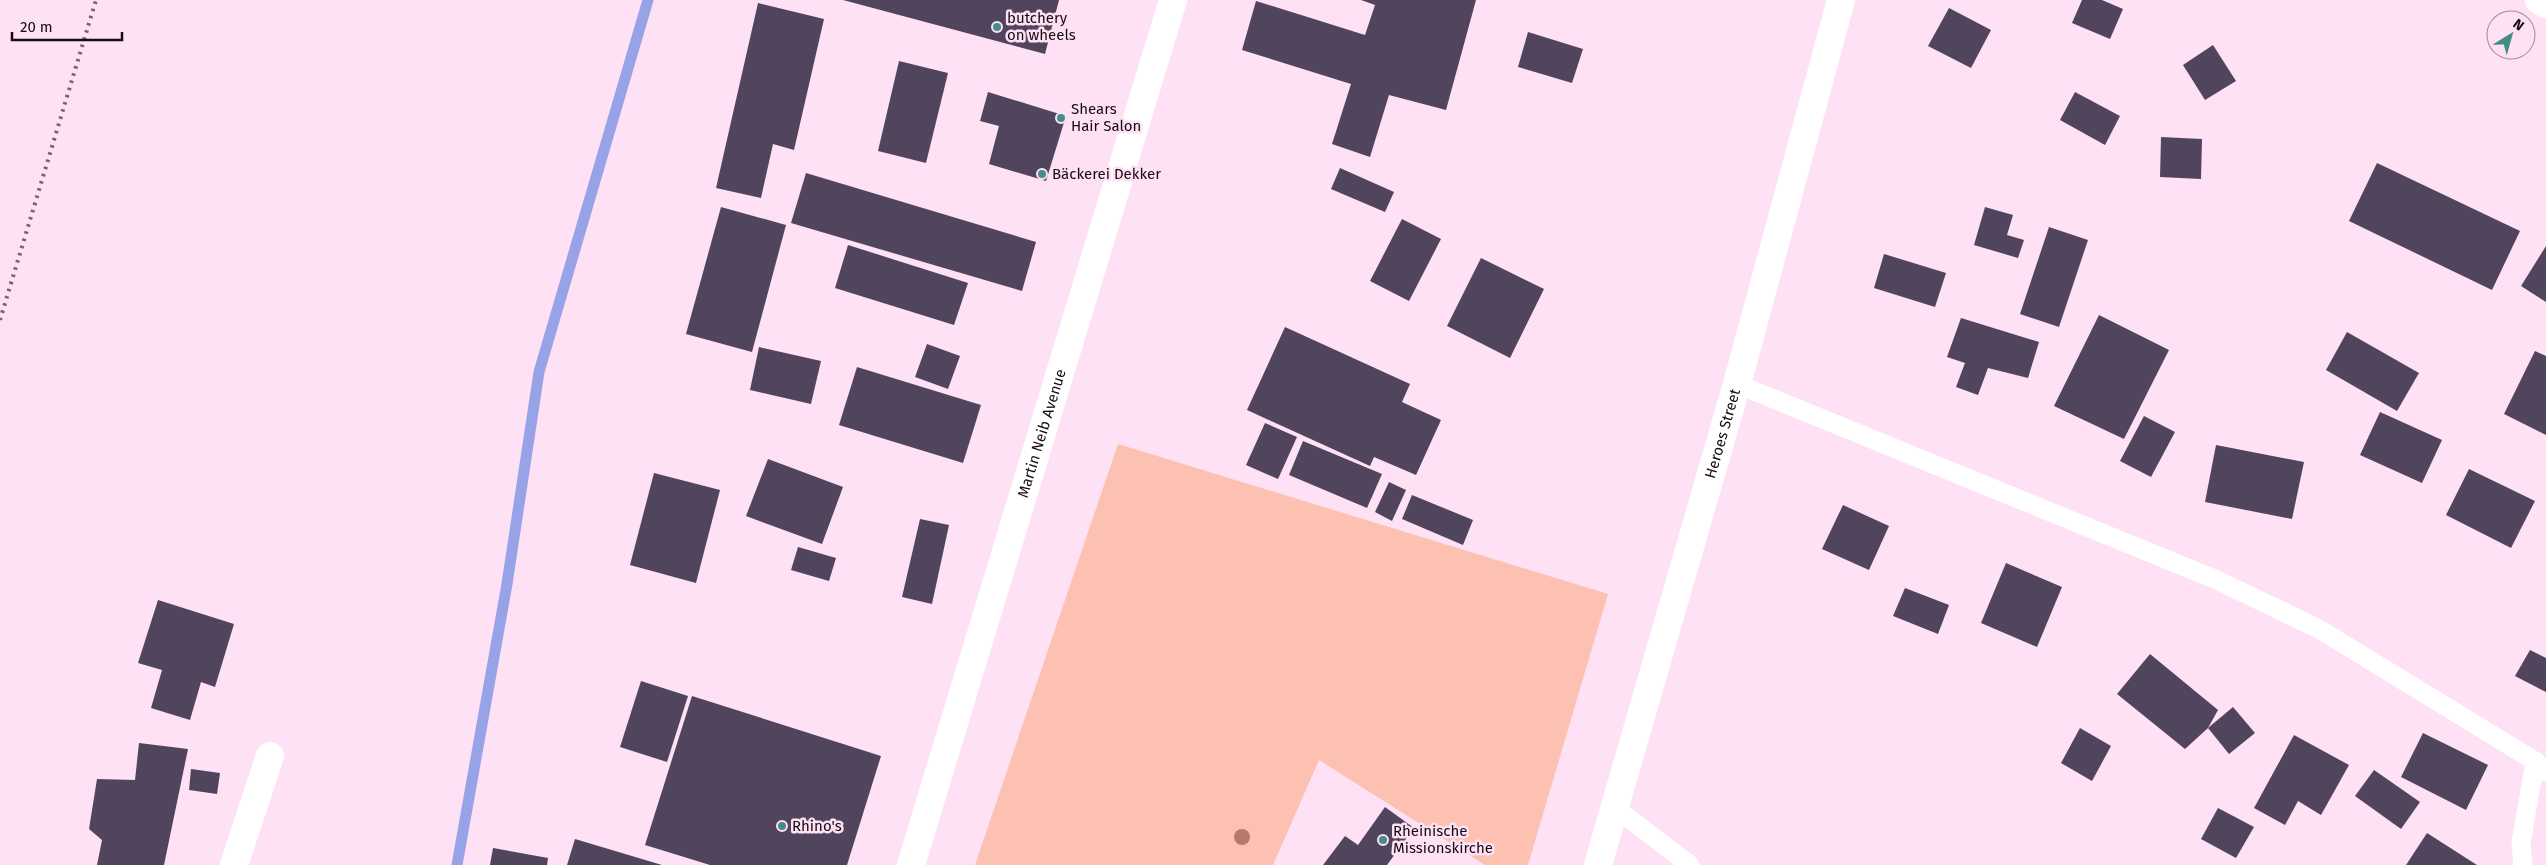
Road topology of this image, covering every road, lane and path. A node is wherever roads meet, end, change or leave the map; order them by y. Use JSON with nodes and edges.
{"nodes":[{"id":1,"x":1172,"y":0,"type":"edge"},
{"id":2,"x":1841,"y":0,"type":"edge"},
{"id":3,"x":2539,"y":0,"type":"edge"},
{"id":4,"x":2546,"y":4,"type":"edge"},
{"id":5,"x":1736,"y":384,"type":"junction"},
{"id":6,"x":270,"y":756,"type":"dead end"},
{"id":7,"x":2541,"y":767,"type":"edge"},
{"id":8,"x":1614,"y":808,"type":"junction"},
{"id":9,"x":234,"y":865,"type":"edge"},
{"id":10,"x":911,"y":865,"type":"edge"},
{"id":11,"x":1598,"y":865,"type":"edge"},
{"id":12,"x":1690,"y":865,"type":"edge"},
{"id":13,"x":2524,"y":865,"type":"edge"}],
"edges":[{"from":1,"to":10,"type":"street","name":"Martin Neib Avenue"},
{"from":2,"to":5,"type":"street","name":"Heroes Street"},
{"from":3,"to":4,"type":"street"},
{"from":5,"to":7,"type":"lane"},
{"from":5,"to":8,"type":"street","name":"Heroes Street"},
{"from":6,"to":9,"type":"street"},
{"from":7,"to":13,"type":"lane"},
{"from":8,"to":11,"type":"street","name":"Heroes Street"},
{"from":8,"to":12,"type":"lane"}]}
